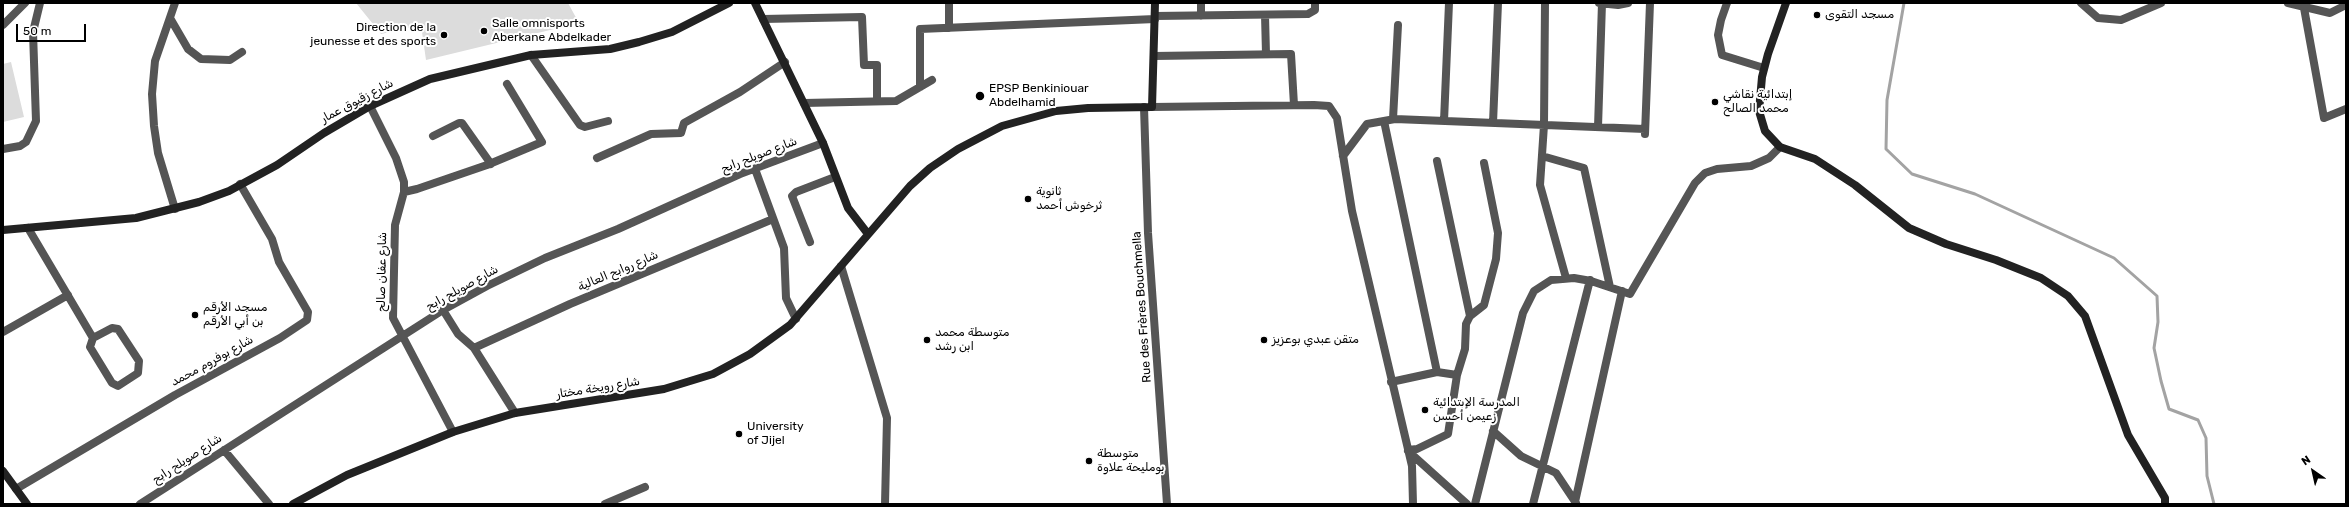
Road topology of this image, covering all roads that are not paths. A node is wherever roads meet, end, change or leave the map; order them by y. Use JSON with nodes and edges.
{"nodes":[{"id":1,"x":25,"y":3,"type":"edge"},
{"id":2,"x":40,"y":3,"type":"edge"},
{"id":3,"x":175,"y":3,"type":"edge"},
{"id":4,"x":729,"y":3,"type":"edge"},
{"id":5,"x":755,"y":3,"type":"edge"},
{"id":6,"x":948,"y":3,"type":"edge"},
{"id":7,"x":1155,"y":3,"type":"edge"},
{"id":8,"x":1201,"y":3,"type":"edge"},
{"id":9,"x":1315,"y":3,"type":"edge"},
{"id":10,"x":1449,"y":3,"type":"edge"},
{"id":11,"x":1498,"y":3,"type":"edge"},
{"id":12,"x":1545,"y":3,"type":"edge"},
{"id":13,"x":1598,"y":3,"type":"edge"},
{"id":14,"x":1602,"y":3,"type":"edge"},
{"id":15,"x":1628,"y":3,"type":"edge"},
{"id":16,"x":1650,"y":3,"type":"edge"},
{"id":17,"x":1728,"y":3,"type":"edge"},
{"id":18,"x":1786,"y":3,"type":"edge"},
{"id":19,"x":2081,"y":3,"type":"edge"},
{"id":20,"x":2161,"y":3,"type":"edge"},
{"id":21,"x":2288,"y":3,"type":"edge"},
{"id":22,"x":2346,"y":5,"type":"edge"},
{"id":23,"x":2304,"y":8,"type":"junction"},
{"id":24,"x":1265,"y":15,"type":"junction"},
{"id":25,"x":1201,"y":16,"type":"junction"},
{"id":26,"x":170,"y":18,"type":"junction"},
{"id":27,"x":1155,"y":18,"type":"junction"},
{"id":28,"x":763,"y":19,"type":"junction"},
{"id":29,"x":3,"y":24,"type":"edge"},
{"id":30,"x":1398,"y":25,"type":"dead end"},
{"id":31,"x":949,"y":28,"type":"junction"},
{"id":32,"x":242,"y":52,"type":"dead end"},
{"id":33,"x":531,"y":54,"type":"junction"},
{"id":34,"x":1266,"y":54,"type":"junction"},
{"id":35,"x":1154,"y":56,"type":"junction"},
{"id":36,"x":785,"y":62,"type":"junction"},
{"id":37,"x":1764,"y":68,"type":"junction"},
{"id":38,"x":932,"y":80,"type":"dead end"},
{"id":39,"x":507,"y":84,"type":"dead end"},
{"id":40,"x":920,"y":87,"type":"junction"},
{"id":41,"x":877,"y":101,"type":"junction"},
{"id":42,"x":804,"y":102,"type":"junction"},
{"id":43,"x":1294,"y":105,"type":"junction"},
{"id":44,"x":370,"y":106,"type":"junction"},
{"id":45,"x":1148,"y":107,"type":"junction"},
{"id":46,"x":2346,"y":109,"type":"edge"},
{"id":47,"x":1389,"y":120,"type":"junction"},
{"id":48,"x":608,"y":121,"type":"dead end"},
{"id":49,"x":1444,"y":122,"type":"junction"},
{"id":50,"x":1494,"y":123,"type":"junction"},
{"id":51,"x":1544,"y":125,"type":"junction"},
{"id":52,"x":1598,"y":127,"type":"junction"},
{"id":53,"x":433,"y":136,"type":"dead end"},
{"id":54,"x":823,"y":143,"type":"junction"},
{"id":55,"x":1780,"y":147,"type":"junction"},
{"id":56,"x":3,"y":149,"type":"edge"},
{"id":57,"x":1343,"y":156,"type":"junction"},
{"id":58,"x":1542,"y":156,"type":"junction"},
{"id":59,"x":597,"y":158,"type":"dead end"},
{"id":60,"x":1437,"y":161,"type":"dead end"},
{"id":61,"x":1484,"y":163,"type":"dead end"},
{"id":62,"x":491,"y":164,"type":"junction"},
{"id":63,"x":755,"y":168,"type":"junction"},
{"id":64,"x":835,"y":177,"type":"junction"},
{"id":65,"x":240,"y":184,"type":"junction"},
{"id":66,"x":404,"y":192,"type":"junction"},
{"id":67,"x":174,"y":209,"type":"junction"},
{"id":68,"x":773,"y":220,"type":"junction"},
{"id":69,"x":28,"y":228,"type":"junction"},
{"id":70,"x":3,"y":230,"type":"edge"},
{"id":71,"x":868,"y":234,"type":"junction"},
{"id":72,"x":810,"y":242,"type":"dead end"},
{"id":73,"x":841,"y":266,"type":"junction"},
{"id":74,"x":1566,"y":278,"type":"junction"},
{"id":75,"x":1590,"y":280,"type":"junction"},
{"id":76,"x":1610,"y":287,"type":"junction"},
{"id":77,"x":1622,"y":291,"type":"junction"},
{"id":78,"x":68,"y":295,"type":"junction"},
{"id":79,"x":443,"y":310,"type":"junction"},
{"id":80,"x":1470,"y":316,"type":"junction"},
{"id":81,"x":796,"y":319,"type":"junction"},
{"id":82,"x":4,"y":329,"type":"edge"},
{"id":83,"x":93,"y":338,"type":"junction"},
{"id":84,"x":403,"y":338,"type":"junction"},
{"id":85,"x":474,"y":348,"type":"junction"},
{"id":86,"x":1438,"y":372,"type":"junction"},
{"id":87,"x":1457,"y":374,"type":"junction"},
{"id":88,"x":1391,"y":382,"type":"junction"},
{"id":89,"x":515,"y":414,"type":"junction"},
{"id":90,"x":1493,"y":431,"type":"junction"},
{"id":91,"x":453,"y":432,"type":"junction"},
{"id":92,"x":224,"y":450,"type":"junction"},
{"id":93,"x":1408,"y":450,"type":"junction"},
{"id":94,"x":1543,"y":465,"type":"junction"},
{"id":95,"x":3,"y":471,"type":"edge"},
{"id":96,"x":645,"y":487,"type":"dead end"},
{"id":97,"x":16,"y":489,"type":"junction"},
{"id":98,"x":1575,"y":503,"type":"edge"},
{"id":99,"x":27,"y":504,"type":"edge"},
{"id":100,"x":140,"y":504,"type":"edge"},
{"id":101,"x":269,"y":504,"type":"edge"},
{"id":102,"x":293,"y":504,"type":"edge"},
{"id":103,"x":605,"y":504,"type":"edge"},
{"id":104,"x":885,"y":504,"type":"edge"},
{"id":105,"x":1167,"y":504,"type":"edge"},
{"id":106,"x":1413,"y":504,"type":"edge"},
{"id":107,"x":1467,"y":504,"type":"edge"},
{"id":108,"x":1475,"y":504,"type":"edge"},
{"id":109,"x":1533,"y":504,"type":"edge"},
{"id":110,"x":2166,"y":504,"type":"edge"}],
"edges":[{"from":1,"to":29,"type":"street"},
{"from":2,"to":56,"type":"street"},
{"from":3,"to":26,"type":"street"},
{"from":4,"to":33,"type":"main road","name":"شارع زقيوق عمار"},
{"from":5,"to":28,"type":"main road"},
{"from":6,"to":31,"type":"street"},
{"from":7,"to":27,"type":"main road"},
{"from":8,"to":25,"type":"street"},
{"from":9,"to":24,"type":"street"},
{"from":10,"to":49,"type":"street"},
{"from":11,"to":50,"type":"street"},
{"from":12,"to":51,"type":"street"},
{"from":13,"to":14,"type":"street"},
{"from":14,"to":15,"type":"street"},
{"from":14,"to":52,"type":"street"},
{"from":16,"to":52,"type":"street"},
{"from":17,"to":37,"type":"street"},
{"from":18,"to":37,"type":"main road"},
{"from":19,"to":20,"type":"street"},
{"from":21,"to":23,"type":"street"},
{"from":22,"to":23,"type":"street"},
{"from":23,"to":46,"type":"street"},
{"from":24,"to":25,"type":"street"},
{"from":24,"to":34,"type":"street"},
{"from":25,"to":27,"type":"street"},
{"from":26,"to":32,"type":"street"},
{"from":26,"to":67,"type":"street"},
{"from":27,"to":31,"type":"street"},
{"from":27,"to":35,"type":"main road"},
{"from":28,"to":36,"type":"main road"},
{"from":28,"to":41,"type":"street"},
{"from":30,"to":47,"type":"street"},
{"from":31,"to":40,"type":"street"},
{"from":33,"to":44,"type":"main road","name":"شارع زقيوق عمار"},
{"from":33,"to":48,"type":"street"},
{"from":34,"to":35,"type":"street"},
{"from":34,"to":43,"type":"street"},
{"from":35,"to":45,"type":"main road"},
{"from":36,"to":42,"type":"main road"},
{"from":36,"to":59,"type":"street"},
{"from":37,"to":55,"type":"main road"},
{"from":38,"to":40,"type":"street"},
{"from":39,"to":62,"type":"street"},
{"from":40,"to":41,"type":"street"},
{"from":41,"to":42,"type":"street"},
{"from":42,"to":54,"type":"main road"},
{"from":43,"to":45,"type":"street"},
{"from":43,"to":57,"type":"street"},
{"from":44,"to":65,"type":"main road","name":"شارع زقيوق عمار"},
{"from":44,"to":66,"type":"street","name":"شارع عفان صالح"},
{"from":45,"to":71,"type":"main road","name":"شارع رويخة مختار"},
{"from":45,"to":105,"type":"street","name":"Rue des Frères Bouchmella"},
{"from":47,"to":49,"type":"street"},
{"from":47,"to":57,"type":"street"},
{"from":47,"to":86,"type":"street"},
{"from":49,"to":50,"type":"street"},
{"from":50,"to":51,"type":"street"},
{"from":51,"to":52,"type":"street"},
{"from":51,"to":58,"type":"street"},
{"from":53,"to":62,"type":"street"},
{"from":54,"to":63,"type":"street","name":"شارع صويلح رابح"},
{"from":54,"to":64,"type":"main road"},
{"from":55,"to":77,"type":"street"},
{"from":55,"to":110,"type":"main road"},
{"from":57,"to":88,"type":"street"},
{"from":58,"to":74,"type":"street"},
{"from":58,"to":76,"type":"street"},
{"from":60,"to":80,"type":"street"},
{"from":61,"to":80,"type":"street"},
{"from":62,"to":66,"type":"street"},
{"from":63,"to":68,"type":"street"},
{"from":63,"to":79,"type":"street","name":"شارع صويلح رابح"},
{"from":64,"to":71,"type":"main road"},
{"from":64,"to":72,"type":"street"},
{"from":65,"to":67,"type":"main road","name":"شارع زقيوق عمار"},
{"from":65,"to":97,"type":"street","name":"شارع بوفروم محمد"},
{"from":66,"to":84,"type":"street","name":"شارع عفان صالح"},
{"from":67,"to":69,"type":"main road","name":"شارع زقيوق عمار"},
{"from":68,"to":81,"type":"street"},
{"from":68,"to":85,"type":"street","name":"شارع روابح العالية"},
{"from":69,"to":70,"type":"main road","name":"شارع زقيوق عمار"},
{"from":69,"to":78,"type":"street"},
{"from":71,"to":73,"type":"main road","name":"شارع رويخة مختار"},
{"from":73,"to":81,"type":"main road","name":"شارع رويخة مختار"},
{"from":73,"to":104,"type":"street"},
{"from":74,"to":75,"type":"street"},
{"from":74,"to":90,"type":"street"},
{"from":75,"to":76,"type":"street"},
{"from":75,"to":94,"type":"street"},
{"from":76,"to":77,"type":"street"},
{"from":77,"to":98,"type":"street"},
{"from":78,"to":82,"type":"street"},
{"from":78,"to":83,"type":"street"},
{"from":79,"to":84,"type":"street","name":"شارع صويلح رابح"},
{"from":79,"to":85,"type":"street"},
{"from":80,"to":87,"type":"street"},
{"from":81,"to":89,"type":"main road","name":"شارع رويخة مختار"},
{"from":83,"to":83,"type":"street"},
{"from":84,"to":91,"type":"street","name":"شارع عفان صالح"},
{"from":84,"to":92,"type":"street","name":"شارع صويلح رابح"},
{"from":85,"to":89,"type":"street"},
{"from":86,"to":87,"type":"street"},
{"from":86,"to":88,"type":"street"},
{"from":87,"to":93,"type":"street"},
{"from":88,"to":93,"type":"street"},
{"from":89,"to":91,"type":"main road","name":"شارع رويخة مختار"},
{"from":90,"to":94,"type":"street"},
{"from":90,"to":108,"type":"street"},
{"from":91,"to":102,"type":"main road","name":"شارع رويخة مختار"},
{"from":92,"to":100,"type":"street","name":"شارع صويلح رابح"},
{"from":92,"to":101,"type":"street"},
{"from":93,"to":106,"type":"street"},
{"from":93,"to":107,"type":"street"},
{"from":94,"to":98,"type":"street"},
{"from":94,"to":109,"type":"street"},
{"from":95,"to":97,"type":"main road"},
{"from":96,"to":103,"type":"street"},
{"from":97,"to":99,"type":"main road"}]}
